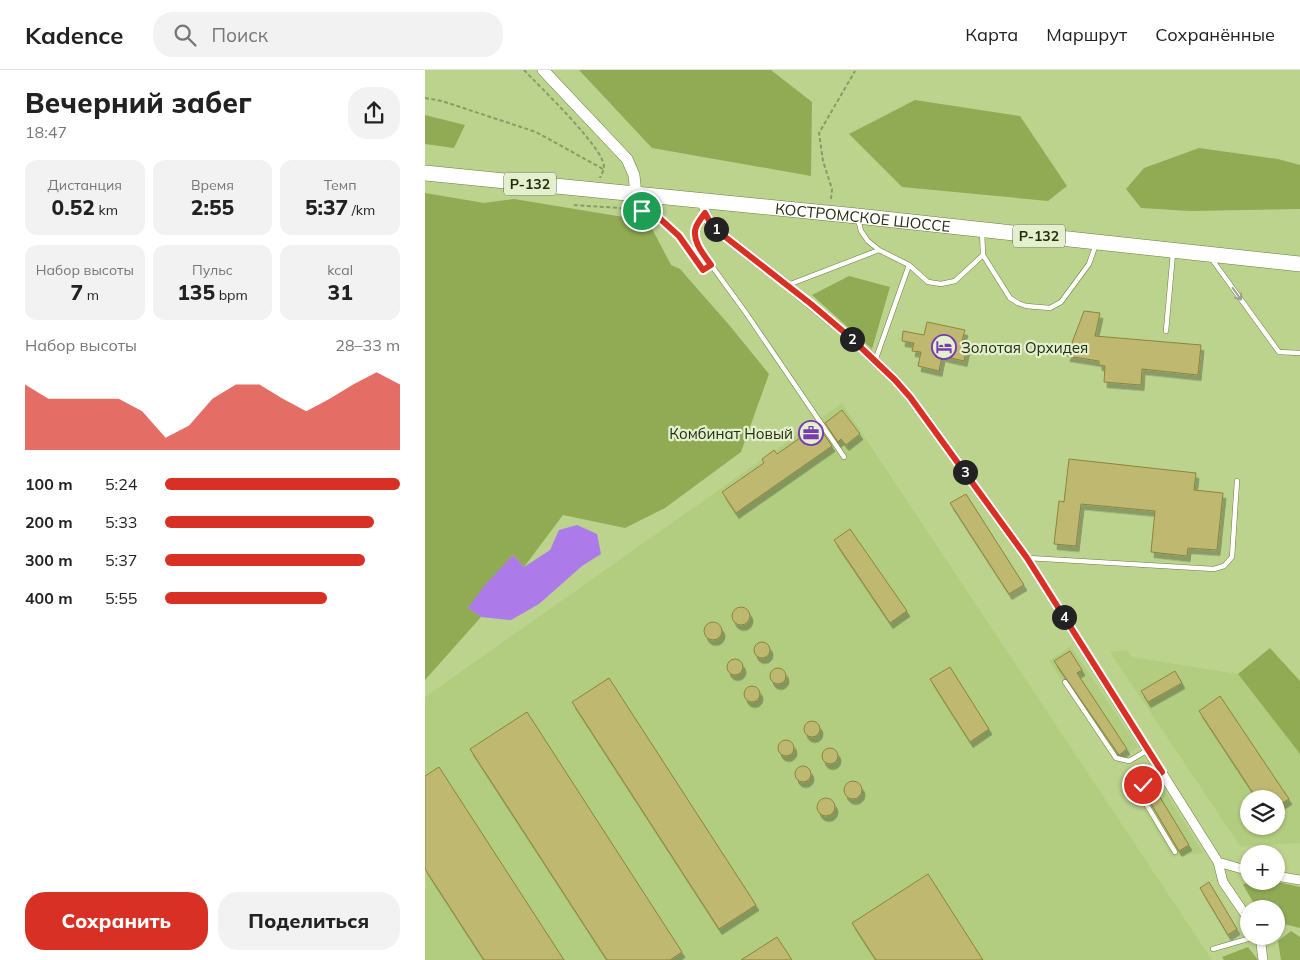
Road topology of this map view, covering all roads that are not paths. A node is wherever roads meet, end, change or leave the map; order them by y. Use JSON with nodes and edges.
{"nodes":[{"id":1,"x":543,"y":70,"type":"edge"},
{"id":2,"x":425,"y":173,"type":"edge"},
{"id":3,"x":636,"y":195,"type":"junction"},
{"id":4,"x":703,"y":207,"type":"junction"},
{"id":5,"x":857,"y":216,"type":"junction"},
{"id":6,"x":982,"y":230,"type":"junction"},
{"id":7,"x":1097,"y":242,"type":"junction"},
{"id":8,"x":879,"y":250,"type":"junction"},
{"id":9,"x":1173,"y":251,"type":"junction"},
{"id":10,"x":983,"y":254,"type":"junction"},
{"id":11,"x":1208,"y":255,"type":"junction"},
{"id":12,"x":1300,"y":264,"type":"edge"},
{"id":13,"x":909,"y":265,"type":"junction"},
{"id":14,"x":787,"y":285,"type":"junction"},
{"id":15,"x":1166,"y":331,"type":"dead end"},
{"id":16,"x":1300,"y":353,"type":"edge"},
{"id":17,"x":875,"y":361,"type":"junction"},
{"id":18,"x":844,"y":457,"type":"dead end"},
{"id":19,"x":1237,"y":481,"type":"dead end"},
{"id":20,"x":1027,"y":558,"type":"junction"},
{"id":21,"x":1065,"y":682,"type":"dead end"},
{"id":22,"x":1148,"y":750,"type":"junction"},
{"id":23,"x":1162,"y":772,"type":"junction"},
{"id":24,"x":1175,"y":852,"type":"dead end"},
{"id":25,"x":1218,"y":862,"type":"junction"},
{"id":26,"x":1240,"y":868,"type":"edge"},
{"id":27,"x":1285,"y":878,"type":"edge"},
{"id":28,"x":1300,"y":880,"type":"edge"},
{"id":29,"x":1240,"y":907,"type":"edge"},
{"id":30,"x":1240,"y":941,"type":"edge"},
{"id":31,"x":1260,"y":945,"type":"edge"},
{"id":32,"x":1213,"y":949,"type":"dead end"},
{"id":33,"x":1263,"y":960,"type":"edge"}],
"edges":[{"from":1,"to":3,"type":"street"},
{"from":2,"to":3,"type":"highway","name":"КОСТРОМСКОЕ ШОССЕ","number":"Р-132"},
{"from":3,"to":4,"type":"highway","name":"КОСТРОМСКОЕ ШОССЕ","number":"Р-132"},
{"from":4,"to":5,"type":"highway","name":"КОСТРОМСКОЕ ШОССЕ","number":"Р-132"},
{"from":4,"to":14,"type":"street"},
{"from":4,"to":18,"type":"lane"},
{"from":5,"to":6,"type":"highway","name":"КОСТРОМСКОЕ ШОССЕ","number":"Р-132"},
{"from":5,"to":8,"type":"lane"},
{"from":6,"to":7,"type":"highway","name":"КОСТРОМСКОЕ ШОССЕ","number":"Р-132"},
{"from":6,"to":10,"type":"lane"},
{"from":7,"to":9,"type":"highway","name":"КОСТРОМСКОЕ ШОССЕ","number":"Р-132"},
{"from":7,"to":10,"type":"lane"},
{"from":8,"to":13,"type":"lane"},
{"from":8,"to":14,"type":"lane"},
{"from":9,"to":11,"type":"highway","name":"КОСТРОМСКОЕ ШОССЕ","number":"Р-132"},
{"from":9,"to":15,"type":"lane"},
{"from":10,"to":13,"type":"lane"},
{"from":11,"to":12,"type":"highway","name":"КОСТРОМСКОЕ ШОССЕ","number":"Р-132"},
{"from":11,"to":16,"type":"lane","one_way":true},
{"from":13,"to":17,"type":"lane"},
{"from":14,"to":17,"type":"street"},
{"from":17,"to":20,"type":"street"},
{"from":19,"to":20,"type":"lane"},
{"from":20,"to":22,"type":"street"},
{"from":21,"to":22,"type":"lane"},
{"from":22,"to":23,"type":"street"},
{"from":23,"to":24,"type":"lane"},
{"from":23,"to":25,"type":"street"},
{"from":25,"to":26,"type":"street"},
{"from":25,"to":29,"type":"street"},
{"from":27,"to":28,"type":"street"},
{"from":30,"to":32,"type":"lane"},
{"from":31,"to":33,"type":"street"}]}
